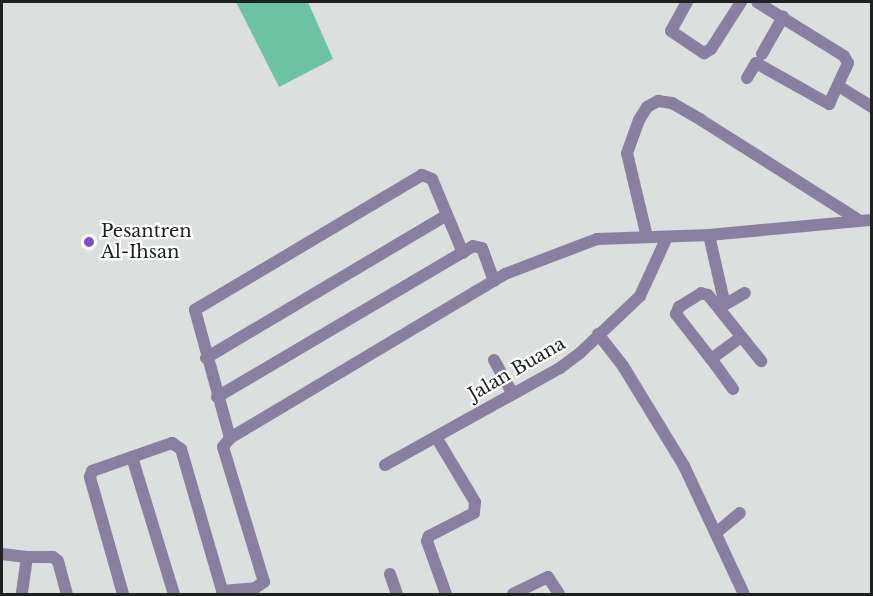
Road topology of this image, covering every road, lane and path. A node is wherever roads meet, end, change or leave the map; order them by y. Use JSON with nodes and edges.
{"nodes":[{"id":1,"x":687,"y":2,"type":"edge"},
{"id":2,"x":741,"y":2,"type":"edge"},
{"id":3,"x":757,"y":2,"type":"edge"},
{"id":4,"x":779,"y":10,"type":"edge"},
{"id":5,"x":762,"y":54,"type":"dead end"},
{"id":6,"x":747,"y":78,"type":"dead end"},
{"id":7,"x":840,"y":87,"type":"junction"},
{"id":8,"x":872,"y":107,"type":"edge"},
{"id":9,"x":447,"y":215,"type":"junction"},
{"id":10,"x":857,"y":219,"type":"junction"},
{"id":11,"x":872,"y":220,"type":"edge"},
{"id":12,"x":709,"y":235,"type":"junction"},
{"id":13,"x":647,"y":237,"type":"junction"},
{"id":14,"x":667,"y":237,"type":"junction"},
{"id":15,"x":463,"y":253,"type":"junction"},
{"id":16,"x":494,"y":281,"type":"junction"},
{"id":17,"x":745,"y":293,"type":"dead end"},
{"id":18,"x":722,"y":308,"type":"junction"},
{"id":19,"x":598,"y":334,"type":"junction"},
{"id":20,"x":741,"y":337,"type":"junction"},
{"id":21,"x":206,"y":358,"type":"junction"},
{"id":22,"x":711,"y":359,"type":"junction"},
{"id":23,"x":494,"y":360,"type":"dead end"},
{"id":24,"x":760,"y":361,"type":"dead end"},
{"id":25,"x":733,"y":389,"type":"dead end"},
{"id":26,"x":512,"y":393,"type":"junction"},
{"id":27,"x":217,"y":397,"type":"junction"},
{"id":28,"x":436,"y":437,"type":"junction"},
{"id":29,"x":230,"y":438,"type":"junction"},
{"id":30,"x":132,"y":458,"type":"junction"},
{"id":31,"x":385,"y":465,"type":"dead end"},
{"id":32,"x":740,"y":513,"type":"dead end"},
{"id":33,"x":716,"y":533,"type":"junction"},
{"id":34,"x":2,"y":554,"type":"edge"},
{"id":35,"x":27,"y":557,"type":"junction"},
{"id":36,"x":390,"y":574,"type":"dead end"},
{"id":37,"x":530,"y":590,"type":"edge"},
{"id":38,"x":392,"y":592,"type":"edge"},
{"id":39,"x":223,"y":593,"type":"edge"},
{"id":40,"x":22,"y":594,"type":"edge"},
{"id":41,"x":67,"y":594,"type":"edge"},
{"id":42,"x":123,"y":594,"type":"edge"},
{"id":43,"x":174,"y":594,"type":"edge"},
{"id":44,"x":446,"y":594,"type":"edge"},
{"id":45,"x":513,"y":594,"type":"edge"},
{"id":46,"x":559,"y":594,"type":"edge"},
{"id":47,"x":744,"y":594,"type":"edge"}],
"edges":[{"from":1,"to":2,"type":"street"},
{"from":3,"to":4,"type":"street"},
{"from":4,"to":5,"type":"street"},
{"from":4,"to":7,"type":"street"},
{"from":6,"to":7,"type":"street"},
{"from":7,"to":8,"type":"street"},
{"from":9,"to":15,"type":"street"},
{"from":9,"to":21,"type":"street"},
{"from":9,"to":21,"type":"street"},
{"from":10,"to":11,"type":"street"},
{"from":10,"to":12,"type":"street"},
{"from":10,"to":13,"type":"street"},
{"from":12,"to":14,"type":"street"},
{"from":12,"to":18,"type":"street"},
{"from":13,"to":14,"type":"street"},
{"from":13,"to":16,"type":"street"},
{"from":14,"to":19,"type":"street","name":"Jalan Buana"},
{"from":15,"to":16,"type":"street"},
{"from":15,"to":27,"type":"street"},
{"from":16,"to":29,"type":"street"},
{"from":17,"to":18,"type":"street"},
{"from":18,"to":20,"type":"street"},
{"from":18,"to":22,"type":"street"},
{"from":19,"to":26,"type":"street","name":"Jalan Buana"},
{"from":19,"to":33,"type":"street"},
{"from":20,"to":22,"type":"street"},
{"from":20,"to":24,"type":"street"},
{"from":21,"to":27,"type":"street"},
{"from":22,"to":25,"type":"street"},
{"from":23,"to":26,"type":"street"},
{"from":26,"to":28,"type":"street","name":"Jalan Buana"},
{"from":27,"to":29,"type":"street"},
{"from":28,"to":31,"type":"street","name":"Jalan Buana"},
{"from":28,"to":44,"type":"street"},
{"from":29,"to":39,"type":"street"},
{"from":30,"to":39,"type":"street"},
{"from":30,"to":42,"type":"street"},
{"from":30,"to":43,"type":"street"},
{"from":32,"to":33,"type":"street"},
{"from":33,"to":47,"type":"street"},
{"from":34,"to":35,"type":"street"},
{"from":35,"to":40,"type":"street"},
{"from":35,"to":41,"type":"street"},
{"from":36,"to":38,"type":"street"},
{"from":37,"to":45,"type":"street"},
{"from":37,"to":46,"type":"street"}]}
